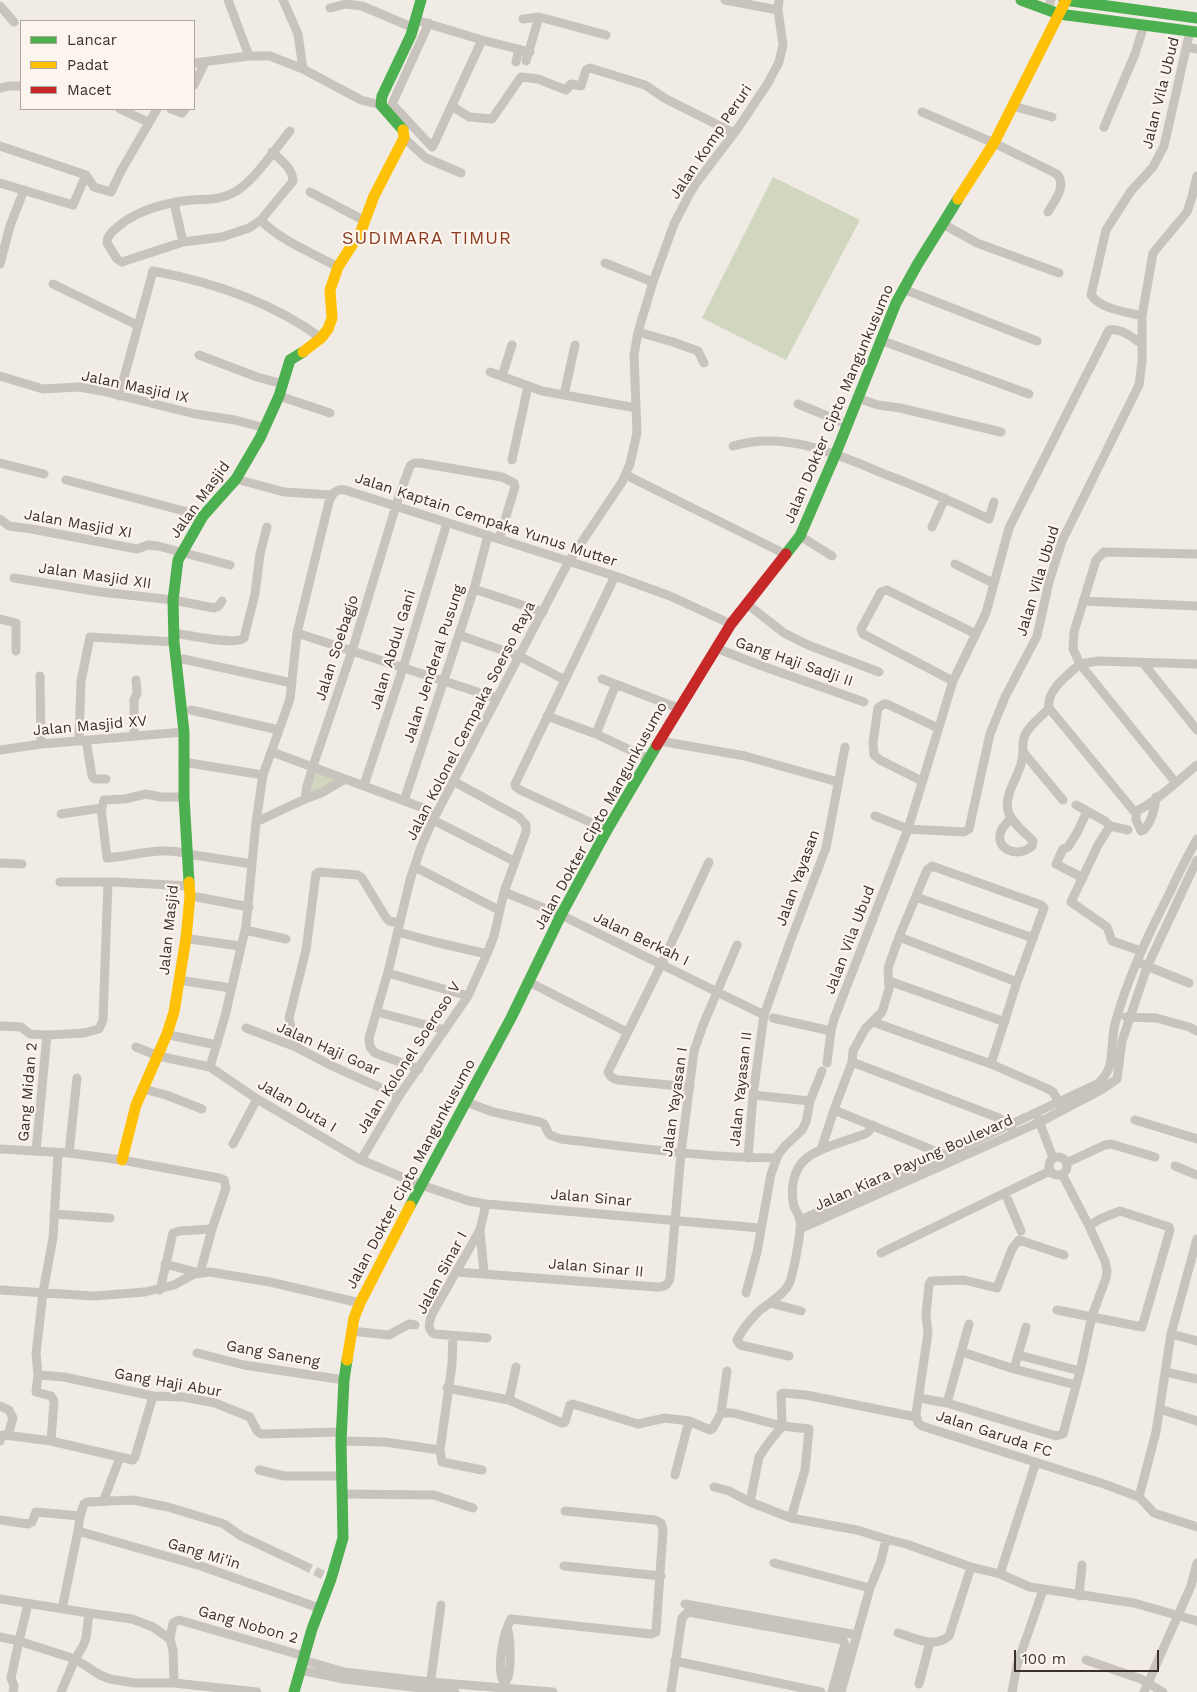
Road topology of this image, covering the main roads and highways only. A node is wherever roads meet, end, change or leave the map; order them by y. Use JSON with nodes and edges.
{"nodes":[{"id":1,"x":421,"y":0,"type":"edge"},
{"id":2,"x":1021,"y":0,"type":"edge"},
{"id":3,"x":1065,"y":0,"type":"edge"},
{"id":4,"x":1118,"y":4,"type":"edge"},
{"id":5,"x":1049,"y":5,"type":"edge"},
{"id":6,"x":1059,"y":14,"type":"junction"},
{"id":7,"x":1197,"y":18,"type":"edge"},
{"id":8,"x":1194,"y":32,"type":"edge"},
{"id":9,"x":122,"y":1160,"type":"road end"},
{"id":10,"x":294,"y":1692,"type":"edge"}],
"edges":[{"from":1,"to":9,"type":"main road","name":"Jalan Masjid"},
{"from":2,"to":5,"type":"main road"},
{"from":3,"to":4,"type":"main road"},
{"from":3,"to":6,"type":"main road","name":"Jalan Dokter Cipto Mangunkusumo"},
{"from":4,"to":7,"type":"main road"},
{"from":5,"to":6,"type":"main road"},
{"from":6,"to":8,"type":"main road"},
{"from":6,"to":10,"type":"main road","name":"Jalan Dokter Cipto Mangunkusumo"}]}
